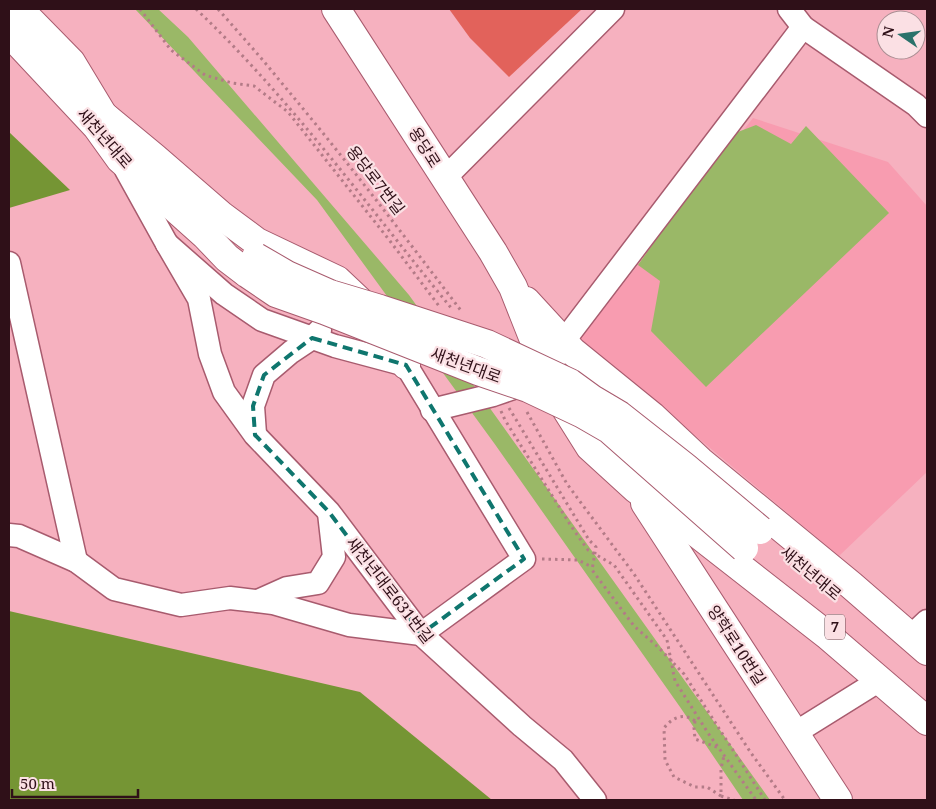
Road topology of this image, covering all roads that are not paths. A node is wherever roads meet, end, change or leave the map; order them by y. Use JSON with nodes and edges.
{"nodes":[{"id":1,"x":19,"y":9,"type":"edge"},
{"id":2,"x":336,"y":9,"type":"edge"},
{"id":3,"x":613,"y":9,"type":"edge"},
{"id":4,"x":789,"y":9,"type":"edge"},
{"id":5,"x":804,"y":27,"type":"junction"},
{"id":6,"x":9,"y":33,"type":"edge"},
{"id":7,"x":9,"y":43,"type":"edge"},
{"id":8,"x":52,"y":78,"type":"junction"},
{"id":9,"x":923,"y":105,"type":"edge"},
{"id":10,"x":103,"y":115,"type":"junction"},
{"id":11,"x":120,"y":159,"type":"junction"},
{"id":12,"x":445,"y":178,"type":"junction"},
{"id":13,"x":167,"y":244,"type":"junction"},
{"id":14,"x":9,"y":263,"type":"edge"},
{"id":15,"x":252,"y":265,"type":"junction"},
{"id":16,"x":337,"y":280,"type":"junction"},
{"id":17,"x":514,"y":287,"type":"junction"},
{"id":18,"x":312,"y":338,"type":"junction"},
{"id":19,"x":563,"y":342,"type":"junction"},
{"id":20,"x":406,"y":365,"type":"junction"},
{"id":21,"x":546,"y":377,"type":"junction"},
{"id":22,"x":638,"y":405,"type":"junction"},
{"id":23,"x":432,"y":410,"type":"junction"},
{"id":24,"x":255,"y":435,"type":"junction"},
{"id":25,"x":616,"y":470,"type":"junction"},
{"id":26,"x":636,"y":489,"type":"junction"},
{"id":27,"x":329,"y":512,"type":"junction"},
{"id":28,"x":9,"y":535,"type":"edge"},
{"id":29,"x":752,"y":539,"type":"junction"},
{"id":30,"x":76,"y":560,"type":"junction"},
{"id":31,"x":258,"y":601,"type":"junction"},
{"id":32,"x":420,"y":634,"type":"junction"},
{"id":33,"x":922,"y":636,"type":"edge"},
{"id":34,"x":927,"y":671,"type":"edge"},
{"id":35,"x":880,"y":680,"type":"junction"},
{"id":36,"x":927,"y":705,"type":"edge"},
{"id":37,"x":927,"y":721,"type":"edge"},
{"id":38,"x":795,"y":733,"type":"junction"},
{"id":39,"x":596,"y":800,"type":"edge"},
{"id":40,"x":838,"y":800,"type":"edge"}],
"edges":[{"from":1,"to":10,"type":"main road","name":"새천년대로"},
{"from":2,"to":12,"type":"main road","name":"용당로"},
{"from":3,"to":12,"type":"street"},
{"from":4,"to":5,"type":"street"},
{"from":5,"to":9,"type":"street"},
{"from":5,"to":19,"type":"street"},
{"from":6,"to":8,"type":"main road","name":"새천년대로"},
{"from":7,"to":8,"type":"main road"},
{"from":8,"to":11,"type":"main road","name":"새천년대로"},
{"from":10,"to":15,"type":"main road","name":"새천년대로"},
{"from":10,"to":16,"type":"main road"},
{"from":11,"to":13,"type":"street","name":"새천년대로631번길"},
{"from":11,"to":15,"type":"main road","name":"새천년대로"},
{"from":12,"to":17,"type":"main road","name":"용당로"},
{"from":13,"to":18,"type":"street"},
{"from":13,"to":24,"type":"street","name":"새천년대로631번길"},
{"from":14,"to":30,"type":"street"},
{"from":15,"to":29,"type":"main road","name":"새천년대로","bridge":true},
{"from":16,"to":18,"type":"street"},
{"from":16,"to":20,"type":"main road"},
{"from":17,"to":19,"type":"main road"},
{"from":17,"to":21,"type":"main road"},
{"from":18,"to":20,"type":"street"},
{"from":18,"to":24,"type":"street"},
{"from":19,"to":21,"type":"street"},
{"from":19,"to":22,"type":"main road"},
{"from":20,"to":23,"type":"street"},
{"from":21,"to":23,"type":"street"},
{"from":21,"to":25,"type":"main road"},
{"from":22,"to":25,"type":"main road"},
{"from":22,"to":33,"type":"main road"},
{"from":23,"to":32,"type":"street"},
{"from":24,"to":27,"type":"street","name":"새천년대로631번길"},
{"from":25,"to":26,"type":"main road"},
{"from":26,"to":35,"type":"main road"},
{"from":26,"to":38,"type":"main road","name":"양학로10번길"},
{"from":27,"to":31,"type":"street"},
{"from":27,"to":32,"type":"street","name":"새천년대로631번길"},
{"from":28,"to":30,"type":"street"},
{"from":29,"to":34,"type":"main road","name":"새천년대로"},
{"from":29,"to":36,"type":"main road","name":"새천년대로","number":"7"},
{"from":30,"to":31,"type":"street"},
{"from":31,"to":32,"type":"street"},
{"from":32,"to":39,"type":"street","name":"새천년대로631번길"},
{"from":35,"to":37,"type":"main road"},
{"from":35,"to":38,"type":"street"},
{"from":38,"to":40,"type":"main road","name":"양학로10번길"}]}
